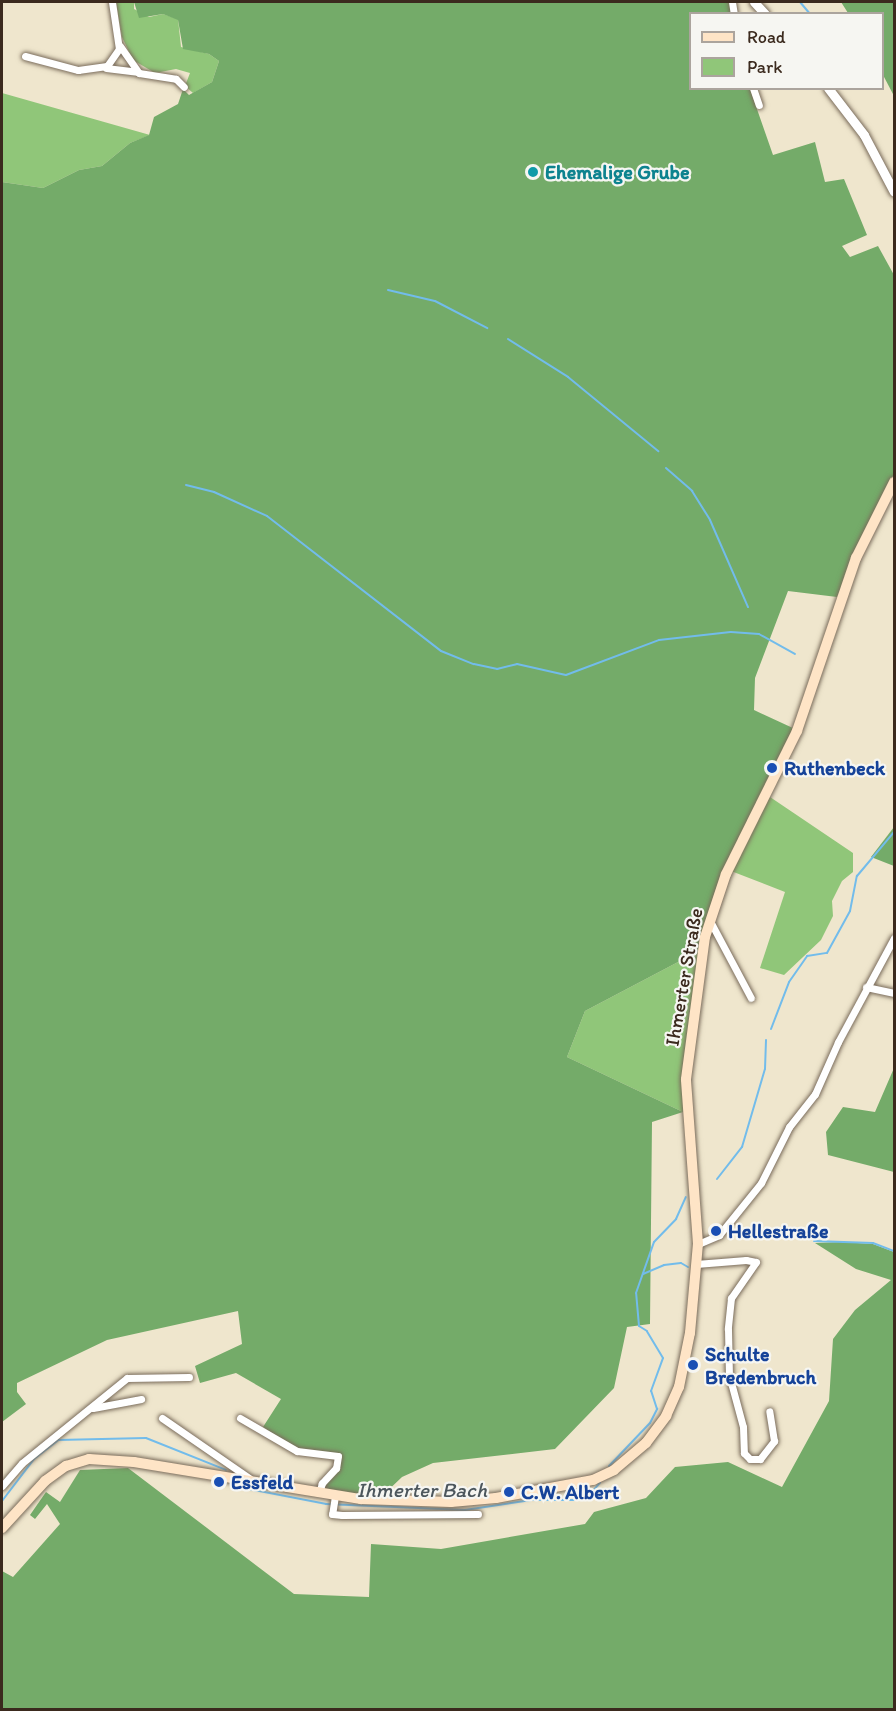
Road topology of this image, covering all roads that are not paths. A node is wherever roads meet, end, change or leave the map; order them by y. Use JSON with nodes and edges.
{"nodes":[{"id":1,"x":112,"y":2,"type":"edge"},
{"id":2,"x":119,"y":43,"type":"junction"},
{"id":3,"x":26,"y":56,"type":"dead end"},
{"id":4,"x":102,"y":69,"type":"junction"},
{"id":5,"x":139,"y":73,"type":"junction"},
{"id":6,"x":184,"y":87,"type":"dead end"},
{"id":7,"x":754,"y":90,"type":"edge"},
{"id":8,"x":830,"y":90,"type":"edge"},
{"id":9,"x":759,"y":105,"type":"dead end"},
{"id":10,"x":894,"y":192,"type":"edge"},
{"id":11,"x":894,"y":482,"type":"edge"},
{"id":12,"x":710,"y":921,"type":"junction"},
{"id":13,"x":894,"y":938,"type":"edge"},
{"id":14,"x":866,"y":987,"type":"junction"},
{"id":15,"x":894,"y":993,"type":"edge"},
{"id":16,"x":751,"y":998,"type":"dead end"},
{"id":17,"x":698,"y":1244,"type":"junction"},
{"id":18,"x":696,"y":1264,"type":"junction"},
{"id":19,"x":189,"y":1377,"type":"dead end"},
{"id":20,"x":141,"y":1399,"type":"dead end"},
{"id":21,"x":93,"y":1408,"type":"junction"},
{"id":22,"x":769,"y":1411,"type":"dead end"},
{"id":23,"x":162,"y":1418,"type":"dead end"},
{"id":24,"x":240,"y":1418,"type":"dead end"},
{"id":25,"x":256,"y":1483,"type":"junction"},
{"id":26,"x":2,"y":1486,"type":"edge"},
{"id":27,"x":320,"y":1493,"type":"junction"},
{"id":28,"x":335,"y":1496,"type":"junction"},
{"id":29,"x":478,"y":1514,"type":"dead end"},
{"id":30,"x":2,"y":1528,"type":"edge"}],
"edges":[{"from":1,"to":2,"type":"street"},
{"from":2,"to":4,"type":"street"},
{"from":2,"to":5,"type":"street"},
{"from":3,"to":4,"type":"street"},
{"from":4,"to":5,"type":"street"},
{"from":5,"to":6,"type":"street"},
{"from":7,"to":9,"type":"street"},
{"from":8,"to":10,"type":"street"},
{"from":11,"to":12,"type":"main road","name":"Ihmerter Straße"},
{"from":12,"to":16,"type":"street"},
{"from":12,"to":17,"type":"main road","name":"Ihmerter Straße"},
{"from":13,"to":14,"type":"street"},
{"from":14,"to":15,"type":"street"},
{"from":14,"to":17,"type":"street"},
{"from":17,"to":18,"type":"main road","name":"Ihmerter Straße"},
{"from":18,"to":22,"type":"street"},
{"from":18,"to":28,"type":"main road","name":"Ihmerter Straße"},
{"from":19,"to":21,"type":"street"},
{"from":20,"to":21,"type":"street"},
{"from":21,"to":26,"type":"street"},
{"from":23,"to":25,"type":"street"},
{"from":24,"to":27,"type":"street"},
{"from":25,"to":27,"type":"main road","name":"Ihmerter Straße"},
{"from":25,"to":30,"type":"main road","name":"Ihmerter Straße"},
{"from":27,"to":28,"type":"main road","name":"Ihmerter Straße"},
{"from":28,"to":29,"type":"street"}]}
